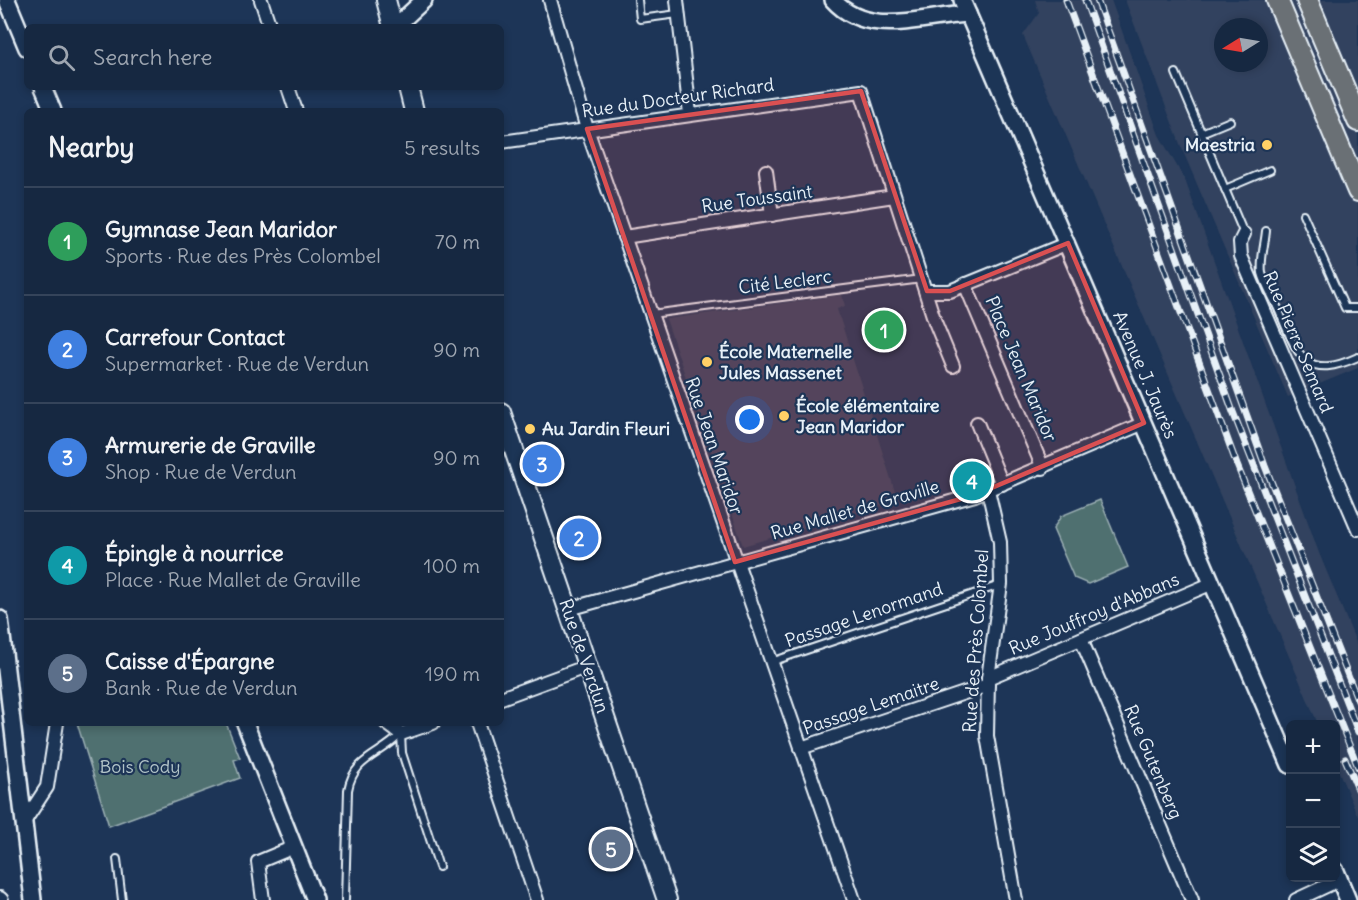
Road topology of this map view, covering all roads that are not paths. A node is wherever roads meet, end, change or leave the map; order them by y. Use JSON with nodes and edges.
{"nodes":[{"id":1,"x":7,"y":0,"type":"edge"},
{"id":2,"x":261,"y":0,"type":"edge"},
{"id":3,"x":386,"y":0,"type":"edge"},
{"id":4,"x":424,"y":0,"type":"edge"},
{"id":5,"x":550,"y":0,"type":"edge"},
{"id":6,"x":638,"y":0,"type":"edge"},
{"id":7,"x":676,"y":0,"type":"edge"},
{"id":8,"x":832,"y":0,"type":"edge"},
{"id":9,"x":1277,"y":0,"type":"edge"},
{"id":10,"x":1307,"y":0,"type":"edge"},
{"id":11,"x":965,"y":7,"type":"edge"},
{"id":12,"x":678,"y":14,"type":"junction"},
{"id":13,"x":269,"y":24,"type":"edge"},
{"id":14,"x":393,"y":24,"type":"edge"},
{"id":15,"x":397,"y":24,"type":"edge"},
{"id":16,"x":24,"y":41,"type":"edge"},
{"id":17,"x":1176,"y":73,"type":"dead end"},
{"id":18,"x":44,"y":90,"type":"edge"},
{"id":19,"x":289,"y":90,"type":"edge"},
{"id":20,"x":409,"y":90,"type":"edge"},
{"id":21,"x":52,"y":108,"type":"edge"},
{"id":22,"x":295,"y":108,"type":"edge"},
{"id":23,"x":413,"y":108,"type":"edge"},
{"id":24,"x":690,"y":114,"type":"junction"},
{"id":25,"x":1230,"y":121,"type":"dead end"},
{"id":26,"x":1358,"y":121,"type":"edge"},
{"id":27,"x":588,"y":129,"type":"junction"},
{"id":28,"x":1201,"y":133,"type":"junction"},
{"id":29,"x":504,"y":142,"type":"edge"},
{"id":30,"x":1270,"y":170,"type":"dead end"},
{"id":31,"x":766,"y":171,"type":"dead end"},
{"id":32,"x":1225,"y":189,"type":"junction"},
{"id":33,"x":1358,"y":190,"type":"edge"},
{"id":34,"x":894,"y":196,"type":"junction"},
{"id":35,"x":772,"y":214,"type":"junction"},
{"id":36,"x":1303,"y":214,"type":"dead end"},
{"id":37,"x":1266,"y":231,"type":"dead end"},
{"id":38,"x":1244,"y":234,"type":"joint"},
{"id":39,"x":624,"y":237,"type":"junction"},
{"id":40,"x":1068,"y":243,"type":"junction"},
{"id":41,"x":965,"y":284,"type":"junction"},
{"id":42,"x":925,"y":285,"type":"junction"},
{"id":43,"x":1358,"y":308,"type":"edge"},
{"id":44,"x":651,"y":314,"type":"junction"},
{"id":45,"x":1358,"y":357,"type":"edge"},
{"id":46,"x":953,"y":366,"type":"dead end"},
{"id":47,"x":504,"y":421,"type":"edge"},
{"id":48,"x":977,"y":423,"type":"dead end"},
{"id":49,"x":1144,"y":423,"type":"junction"},
{"id":50,"x":1043,"y":468,"type":"junction"},
{"id":51,"x":1002,"y":484,"type":"junction"},
{"id":52,"x":988,"y":490,"type":"junction"},
{"id":53,"x":1358,"y":529,"type":"edge"},
{"id":54,"x":735,"y":562,"type":"junction"},
{"id":55,"x":1213,"y":583,"type":"junction"},
{"id":56,"x":1001,"y":584,"type":"junction"},
{"id":57,"x":569,"y":609,"type":"junction"},
{"id":58,"x":0,"y":619,"type":"edge"},
{"id":59,"x":1081,"y":639,"type":"junction"},
{"id":60,"x":3,"y":661,"type":"edge"},
{"id":61,"x":770,"y":662,"type":"junction"},
{"id":62,"x":588,"y":666,"type":"junction"},
{"id":63,"x":988,"y":681,"type":"junction"},
{"id":64,"x":504,"y":697,"type":"edge"},
{"id":65,"x":57,"y":726,"type":"edge"},
{"id":66,"x":246,"y":726,"type":"edge"},
{"id":67,"x":390,"y":726,"type":"edge"},
{"id":68,"x":424,"y":726,"type":"edge"},
{"id":69,"x":478,"y":726,"type":"edge"},
{"id":70,"x":401,"y":734,"type":"junction"},
{"id":71,"x":801,"y":748,"type":"junction"},
{"id":72,"x":1286,"y":756,"type":"edge"},
{"id":73,"x":24,"y":822,"type":"junction"},
{"id":74,"x":294,"y":847,"type":"junction"},
{"id":75,"x":117,"y":859,"type":"dead end"},
{"id":76,"x":439,"y":867,"type":"dead end"},
{"id":77,"x":1327,"y":882,"type":"edge"},
{"id":78,"x":1340,"y":882,"type":"edge"},
{"id":79,"x":33,"y":900,"type":"edge"},
{"id":80,"x":122,"y":900,"type":"edge"},
{"id":81,"x":263,"y":900,"type":"edge"},
{"id":82,"x":315,"y":900,"type":"edge"},
{"id":83,"x":345,"y":900,"type":"edge"},
{"id":84,"x":537,"y":900,"type":"edge"},
{"id":85,"x":667,"y":900,"type":"edge"},
{"id":86,"x":854,"y":900,"type":"edge"},
{"id":87,"x":1016,"y":900,"type":"edge"},
{"id":88,"x":1192,"y":900,"type":"edge"},
{"id":89,"x":1296,"y":900,"type":"edge"},
{"id":90,"x":1348,"y":900,"type":"edge"}],
"edges":[{"from":1,"to":16,"type":"street"},
{"from":2,"to":13,"type":"street"},
{"from":3,"to":14,"type":"main road"},
{"from":4,"to":15,"type":"street"},
{"from":5,"to":27,"type":"street","name":"Rue Jean Maridor"},
{"from":6,"to":12,"type":"lane"},
{"from":7,"to":12,"type":"street"},
{"from":8,"to":11,"type":"street"},
{"from":9,"to":33,"type":"main road"},
{"from":10,"to":26,"type":"main road"},
{"from":11,"to":40,"type":"street","name":"Avenue J. Jaurès"},
{"from":12,"to":24,"type":"street"},
{"from":17,"to":28,"type":"lane"},
{"from":18,"to":21,"type":"street"},
{"from":19,"to":22,"type":"street"},
{"from":20,"to":23,"type":"main road"},
{"from":24,"to":27,"type":"street","name":"Rue du Docteur Richard"},
{"from":24,"to":34,"type":"street","name":"Rue du Docteur Richard"},
{"from":25,"to":28,"type":"lane"},
{"from":27,"to":29,"type":"street","name":"Rue du Docteur Richard"},
{"from":27,"to":39,"type":"street","name":"Rue Jean Maridor"},
{"from":28,"to":32,"type":"lane"},
{"from":30,"to":32,"type":"lane"},
{"from":31,"to":35,"type":"street"},
{"from":32,"to":38,"type":"lane"},
{"from":34,"to":35,"type":"street","name":"Rue Toussaint"},
{"from":34,"to":42,"type":"street"},
{"from":35,"to":39,"type":"street","name":"Rue Toussaint"},
{"from":36,"to":43,"type":"lane"},
{"from":37,"to":45,"type":"lane"},
{"from":38,"to":53,"type":"street","name":"Rue Pierre Semard"},
{"from":39,"to":44,"type":"street","name":"Rue Jean Maridor"},
{"from":40,"to":41,"type":"street"},
{"from":40,"to":49,"type":"street","name":"Avenue J. Jaurès"},
{"from":41,"to":42,"type":"street"},
{"from":41,"to":50,"type":"street","name":"Place Jean Maridor"},
{"from":42,"to":44,"type":"lane","name":"Cité Leclerc"},
{"from":42,"to":46,"type":"street"},
{"from":44,"to":54,"type":"street","name":"Rue Jean Maridor"},
{"from":47,"to":57,"type":"main road","name":"Rue de Verdun"},
{"from":48,"to":51,"type":"street"},
{"from":49,"to":50,"type":"street","name":"Rue Mallet de Graville"},
{"from":49,"to":55,"type":"street","name":"Avenue J. Jaurès"},
{"from":50,"to":51,"type":"street","name":"Rue Mallet de Graville"},
{"from":51,"to":52,"type":"street","name":"Rue Mallet de Graville"},
{"from":52,"to":54,"type":"street","name":"Rue Mallet de Graville"},
{"from":52,"to":56,"type":"street","name":"Rue des Près Colombel"},
{"from":54,"to":57,"type":"street","name":"Rue Mallet de Graville"},
{"from":54,"to":61,"type":"street","name":"Rue Jean Maridor"},
{"from":55,"to":59,"type":"street","name":"Rue Jouffroy d'Abbans"},
{"from":55,"to":72,"type":"street","name":"Avenue J. Jaurès"},
{"from":56,"to":61,"type":"lane","name":"Passage Lenormand"},
{"from":56,"to":63,"type":"street","name":"Rue des Près Colombel"},
{"from":57,"to":62,"type":"main road","name":"Rue de Verdun"},
{"from":58,"to":60,"type":"street"},
{"from":59,"to":63,"type":"street","name":"Rue Jouffroy d'Abbans"},
{"from":59,"to":88,"type":"street","name":"Rue Gutenberg"},
{"from":60,"to":73,"type":"street"},
{"from":61,"to":71,"type":"street","name":"Rue Jean Maridor"},
{"from":62,"to":64,"type":"street"},
{"from":62,"to":85,"type":"main road","name":"Rue de Verdun"},
{"from":63,"to":71,"type":"street","name":"Passage Lemaitre"},
{"from":63,"to":87,"type":"street","name":"Rue des Près Colombel"},
{"from":65,"to":73,"type":"street"},
{"from":66,"to":74,"type":"street"},
{"from":67,"to":70,"type":"street"},
{"from":68,"to":70,"type":"street"},
{"from":69,"to":84,"type":"street"},
{"from":70,"to":76,"type":"lane"},
{"from":70,"to":83,"type":"lane"},
{"from":71,"to":86,"type":"street","name":"Rue Jean Maridor"},
{"from":73,"to":79,"type":"street"},
{"from":74,"to":81,"type":"street"},
{"from":74,"to":82,"type":"street"},
{"from":75,"to":80,"type":"lane"},
{"from":77,"to":89,"type":"street"},
{"from":78,"to":90,"type":"street"}]}
